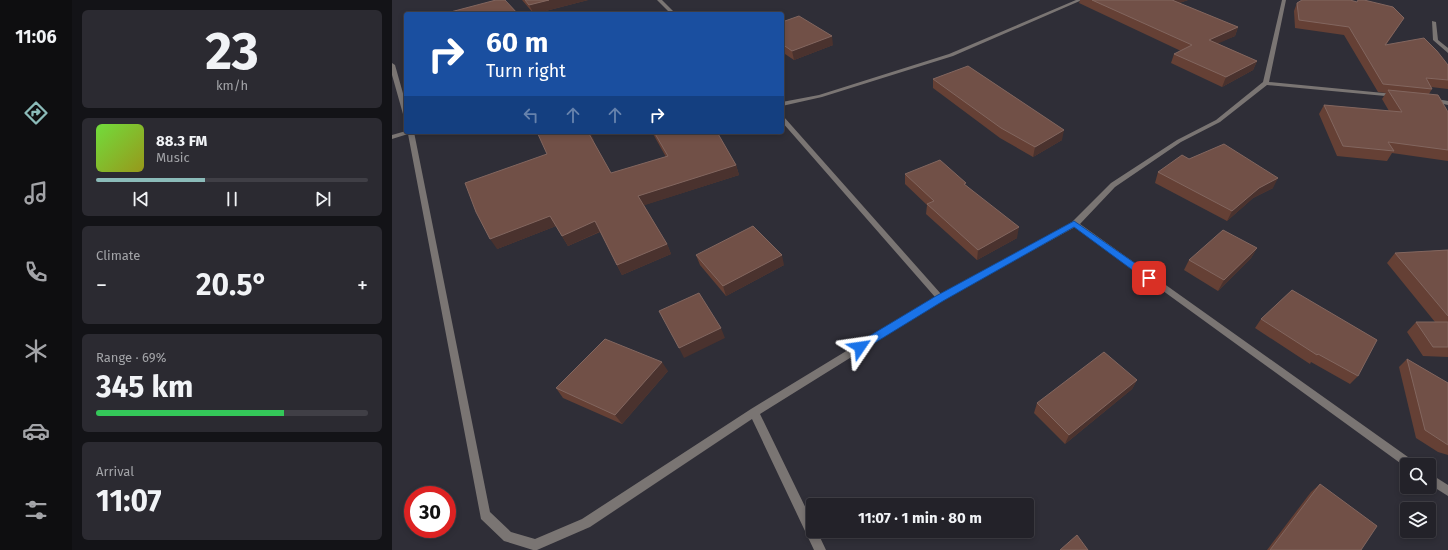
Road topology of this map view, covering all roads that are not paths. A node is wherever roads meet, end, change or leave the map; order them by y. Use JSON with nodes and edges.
{"nodes":[{"id":1,"x":659,"y":0,"type":"edge"},
{"id":2,"x":1080,"y":0,"type":"edge"},
{"id":3,"x":1284,"y":0,"type":"edge"},
{"id":4,"x":672,"y":12,"type":"edge"},
{"id":5,"x":1434,"y":22,"type":"dead end"},
{"id":6,"x":1448,"y":51,"type":"edge"},
{"id":7,"x":392,"y":65,"type":"edge"},
{"id":8,"x":1266,"y":82,"type":"junction"},
{"id":9,"x":1404,"y":97,"type":"edge"},
{"id":10,"x":1427,"y":100,"type":"edge"},
{"id":11,"x":1448,"y":103,"type":"edge"},
{"id":12,"x":784,"y":104,"type":"edge"},
{"id":13,"x":404,"y":107,"type":"edge"},
{"id":14,"x":784,"y":120,"type":"edge"},
{"id":15,"x":404,"y":133,"type":"edge"},
{"id":16,"x":411,"y":134,"type":"edge"},
{"id":17,"x":392,"y":137,"type":"edge"},
{"id":18,"x":1074,"y":224,"type":"junction"},
{"id":19,"x":940,"y":298,"type":"junction"},
{"id":20,"x":754,"y":412,"type":"junction"},
{"id":21,"x":1401,"y":458,"type":"edge"},
{"id":22,"x":1436,"y":483,"type":"edge"},
{"id":23,"x":1448,"y":491,"type":"edge"},
{"id":24,"x":820,"y":550,"type":"edge"}],
"edges":[{"from":1,"to":4,"type":"street"},
{"from":2,"to":12,"type":"street"},
{"from":3,"to":8,"type":"street"},
{"from":5,"to":6,"type":"street"},
{"from":7,"to":13,"type":"street"},
{"from":8,"to":9,"type":"street"},
{"from":8,"to":18,"type":"street"},
{"from":10,"to":11,"type":"street"},
{"from":14,"to":19,"type":"street"},
{"from":15,"to":17,"type":"street"},
{"from":16,"to":20,"type":"street"},
{"from":18,"to":19,"type":"street"},
{"from":18,"to":21,"type":"street"},
{"from":19,"to":20,"type":"street"},
{"from":20,"to":24,"type":"street"},
{"from":22,"to":23,"type":"street"}]}
